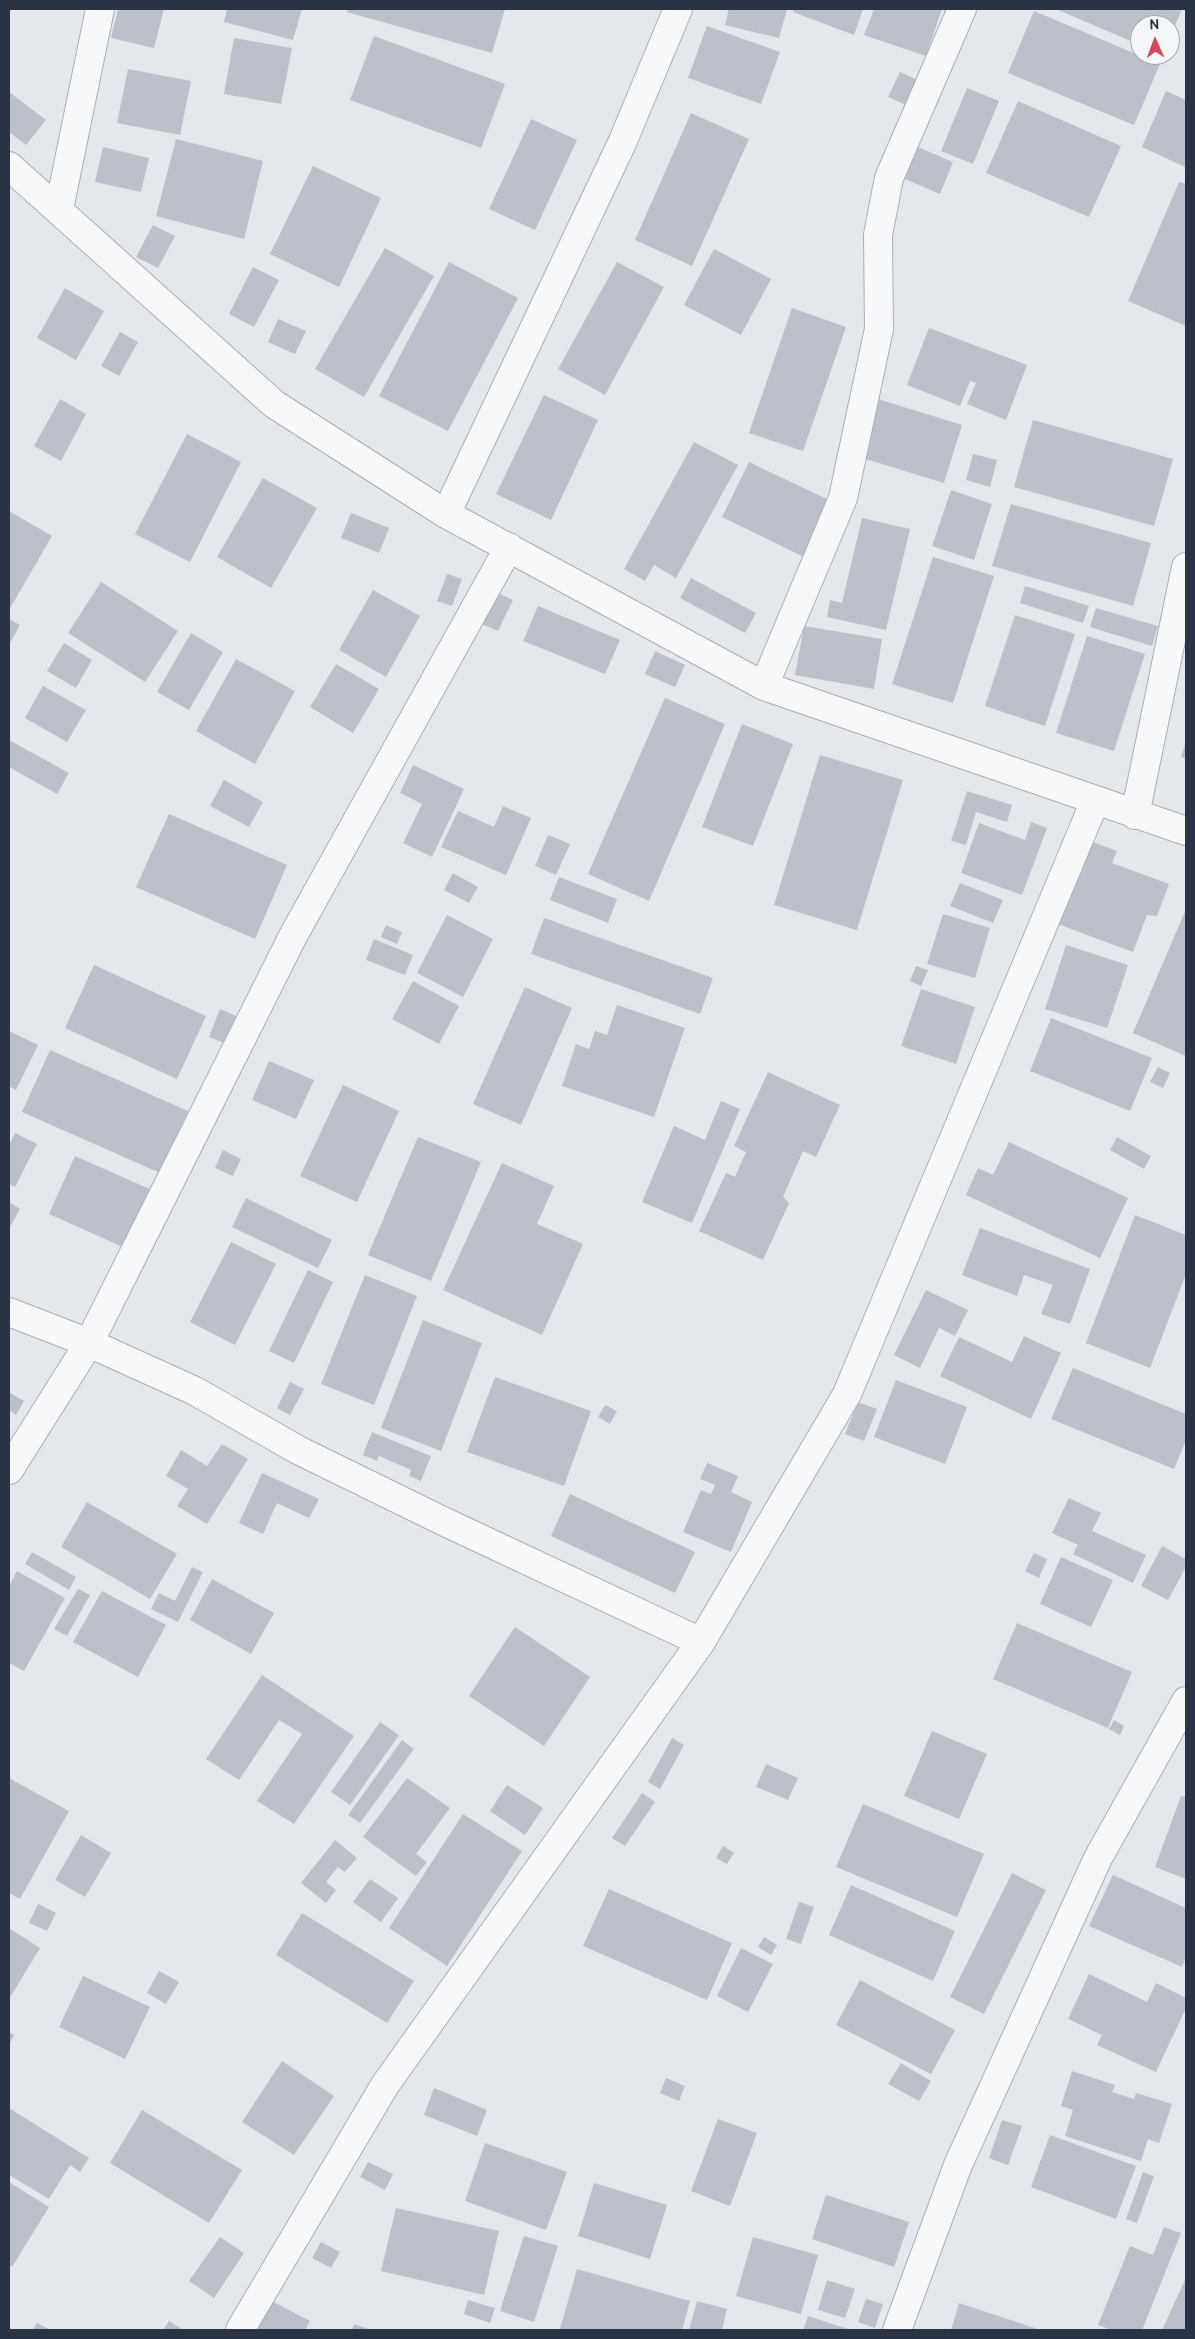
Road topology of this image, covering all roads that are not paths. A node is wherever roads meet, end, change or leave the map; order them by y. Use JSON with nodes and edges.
{"nodes":[{"id":1,"x":100,"y":9,"type":"edge"},
{"id":2,"x":678,"y":9,"type":"edge"},
{"id":3,"x":962,"y":9,"type":"edge"},
{"id":4,"x":9,"y":166,"type":"edge"},
{"id":5,"x":59,"y":210,"type":"junction"},
{"id":6,"x":446,"y":514,"type":"junction"},
{"id":7,"x":510,"y":547,"type":"junction"},
{"id":8,"x":1186,"y":567,"type":"edge"},
{"id":9,"x":764,"y":686,"type":"junction"},
{"id":10,"x":1095,"y":801,"type":"junction"},
{"id":11,"x":1135,"y":815,"type":"junction"},
{"id":12,"x":1186,"y":832,"type":"edge"},
{"id":13,"x":9,"y":1312,"type":"edge"},
{"id":14,"x":89,"y":1343,"type":"junction"},
{"id":15,"x":9,"y":1470,"type":"edge"},
{"id":16,"x":701,"y":1642,"type":"junction"},
{"id":17,"x":1186,"y":1701,"type":"edge"},
{"id":18,"x":240,"y":2330,"type":"edge"},
{"id":19,"x":897,"y":2330,"type":"edge"}],
"edges":[{"from":1,"to":5,"type":"street"},
{"from":2,"to":6,"type":"street"},
{"from":3,"to":9,"type":"street"},
{"from":4,"to":5,"type":"street"},
{"from":5,"to":6,"type":"street"},
{"from":6,"to":7,"type":"street"},
{"from":7,"to":9,"type":"street"},
{"from":7,"to":14,"type":"street"},
{"from":8,"to":11,"type":"street"},
{"from":9,"to":10,"type":"street"},
{"from":10,"to":11,"type":"street"},
{"from":10,"to":16,"type":"street"},
{"from":11,"to":12,"type":"street"},
{"from":13,"to":14,"type":"street"},
{"from":14,"to":15,"type":"street"},
{"from":14,"to":16,"type":"street"},
{"from":16,"to":18,"type":"street"},
{"from":17,"to":19,"type":"street"}]}
